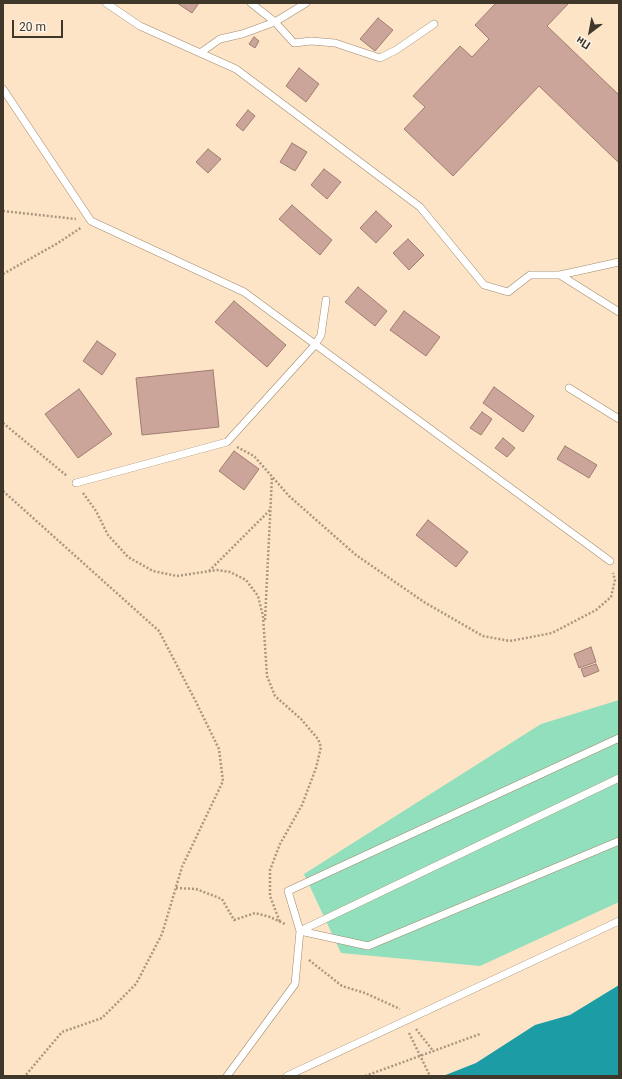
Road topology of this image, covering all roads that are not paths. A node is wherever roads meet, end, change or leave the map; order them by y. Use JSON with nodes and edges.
{"nodes":[{"id":1,"x":106,"y":3,"type":"edge"},
{"id":2,"x":251,"y":3,"type":"edge"},
{"id":3,"x":306,"y":3,"type":"edge"},
{"id":4,"x":275,"y":22,"type":"junction"},
{"id":5,"x":434,"y":24,"type":"dead end"},
{"id":6,"x":200,"y":53,"type":"junction"},
{"id":7,"x":3,"y":89,"type":"edge"},
{"id":8,"x":619,"y":262,"type":"edge"},
{"id":9,"x":560,"y":275,"type":"junction"},
{"id":10,"x":326,"y":300,"type":"dead end"},
{"id":11,"x":619,"y":312,"type":"edge"},
{"id":12,"x":315,"y":345,"type":"junction"},
{"id":13,"x":569,"y":388,"type":"dead end"},
{"id":14,"x":619,"y":419,"type":"edge"},
{"id":15,"x":76,"y":483,"type":"road end"},
{"id":16,"x":610,"y":561,"type":"road end"},
{"id":17,"x":619,"y":738,"type":"edge"},
{"id":18,"x":619,"y":778,"type":"edge"},
{"id":19,"x":619,"y":840,"type":"edge"},
{"id":20,"x":619,"y":921,"type":"edge"},
{"id":21,"x":300,"y":931,"type":"junction"},
{"id":22,"x":227,"y":1076,"type":"edge"},
{"id":23,"x":287,"y":1076,"type":"edge"}],
"edges":[{"from":1,"to":6,"type":"lane"},
{"from":2,"to":4,"type":"lane"},
{"from":3,"to":4,"type":"lane"},
{"from":4,"to":5,"type":"lane"},
{"from":4,"to":6,"type":"lane"},
{"from":6,"to":9,"type":"lane"},
{"from":7,"to":12,"type":"lane"},
{"from":8,"to":9,"type":"lane"},
{"from":9,"to":11,"type":"lane"},
{"from":10,"to":12,"type":"lane"},
{"from":12,"to":15,"type":"lane"},
{"from":12,"to":16,"type":"lane"},
{"from":13,"to":14,"type":"lane"},
{"from":17,"to":21,"type":"lane"},
{"from":18,"to":21,"type":"lane"},
{"from":19,"to":21,"type":"lane"},
{"from":20,"to":23,"type":"lane"},
{"from":21,"to":22,"type":"lane"}]}
